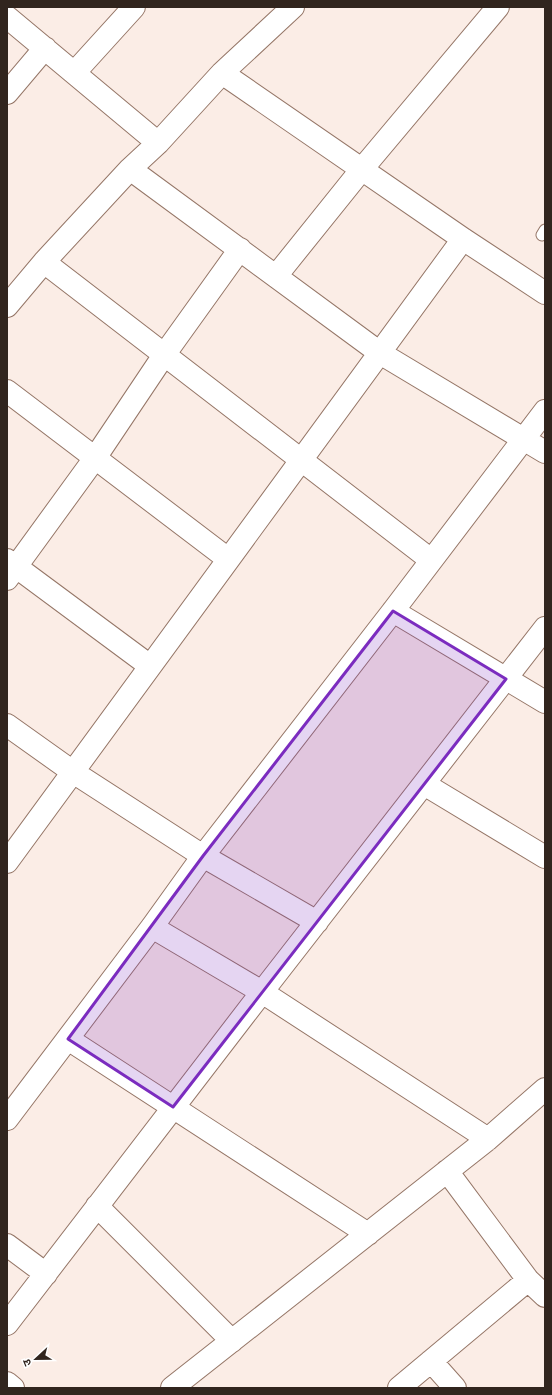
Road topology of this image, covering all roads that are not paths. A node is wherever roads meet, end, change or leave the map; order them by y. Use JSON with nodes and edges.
{"nodes":[{"id":1,"x":134,"y":7,"type":"edge"},
{"id":2,"x":293,"y":7,"type":"edge"},
{"id":3,"x":498,"y":7,"type":"edge"},
{"id":4,"x":7,"y":17,"type":"edge"},
{"id":5,"x":45,"y":48,"type":"junction"},
{"id":6,"x":74,"y":72,"type":"junction"},
{"id":7,"x":222,"y":73,"type":"junction"},
{"id":8,"x":7,"y":94,"type":"edge"},
{"id":9,"x":158,"y":143,"type":"junction"},
{"id":10,"x":130,"y":169,"type":"junction"},
{"id":11,"x":362,"y":169,"type":"junction"},
{"id":12,"x":463,"y":239,"type":"junction"},
{"id":13,"x":240,"y":249,"type":"junction"},
{"id":14,"x":44,"y":262,"type":"junction"},
{"id":15,"x":276,"y":276,"type":"junction"},
{"id":16,"x":545,"y":293,"type":"edge"},
{"id":17,"x":7,"y":306,"type":"edge"},
{"id":18,"x":380,"y":353,"type":"junction"},
{"id":19,"x":164,"y":355,"type":"junction"},
{"id":20,"x":7,"y":391,"type":"edge"},
{"id":21,"x":545,"y":411,"type":"edge"},
{"id":22,"x":524,"y":439,"type":"junction"},
{"id":23,"x":545,"y":452,"type":"edge"},
{"id":24,"x":95,"y":458,"type":"junction"},
{"id":25,"x":301,"y":460,"type":"junction"},
{"id":26,"x":228,"y":559,"type":"junction"},
{"id":27,"x":432,"y":560,"type":"junction"},
{"id":28,"x":10,"y":568,"type":"edge"},
{"id":29,"x":393,"y":611,"type":"junction"},
{"id":30,"x":545,"y":628,"type":"edge"},
{"id":31,"x":150,"y":666,"type":"junction"},
{"id":32,"x":506,"y":679,"type":"junction"},
{"id":33,"x":545,"y":702,"type":"edge"},
{"id":34,"x":7,"y":724,"type":"edge"},
{"id":35,"x":73,"y":772,"type":"junction"},
{"id":36,"x":424,"y":784,"type":"junction"},
{"id":37,"x":203,"y":856,"type":"junction"},
{"id":38,"x":545,"y":857,"type":"edge"},
{"id":39,"x":7,"y":862,"type":"edge"},
{"id":40,"x":317,"y":922,"type":"junction"},
{"id":41,"x":152,"y":928,"type":"junction"},
{"id":42,"x":262,"y":992,"type":"junction"},
{"id":43,"x":68,"y":1039,"type":"junction"},
{"id":44,"x":545,"y":1089,"type":"edge"},
{"id":45,"x":173,"y":1107,"type":"junction"},
{"id":46,"x":7,"y":1119,"type":"edge"},
{"id":47,"x":488,"y":1139,"type":"junction"},
{"id":48,"x":448,"y":1171,"type":"junction"},
{"id":49,"x":98,"y":1206,"type":"junction"},
{"id":50,"x":368,"y":1234,"type":"junction"},
{"id":51,"x":7,"y":1245,"type":"edge"},
{"id":52,"x":46,"y":1274,"type":"junction"},
{"id":53,"x":528,"y":1280,"type":"junction"},
{"id":54,"x":545,"y":1296,"type":"edge"},
{"id":55,"x":7,"y":1324,"type":"edge"},
{"id":56,"x":232,"y":1341,"type":"junction"},
{"id":57,"x":431,"y":1361,"type":"junction"},
{"id":58,"x":7,"y":1383,"type":"edge"},
{"id":59,"x":13,"y":1388,"type":"edge"},
{"id":60,"x":172,"y":1388,"type":"edge"},
{"id":61,"x":399,"y":1388,"type":"edge"},
{"id":62,"x":455,"y":1388,"type":"edge"}],
"edges":[{"from":1,"to":6,"type":"street"},
{"from":2,"to":7,"type":"street"},
{"from":3,"to":11,"type":"street"},
{"from":4,"to":5,"type":"street"},
{"from":5,"to":6,"type":"street"},
{"from":5,"to":8,"type":"street"},
{"from":6,"to":9,"type":"street"},
{"from":7,"to":9,"type":"street"},
{"from":7,"to":11,"type":"street"},
{"from":9,"to":10,"type":"street"},
{"from":10,"to":13,"type":"street"},
{"from":10,"to":14,"type":"street"},
{"from":11,"to":12,"type":"street"},
{"from":11,"to":15,"type":"street"},
{"from":12,"to":16,"type":"street"},
{"from":12,"to":18,"type":"street"},
{"from":13,"to":15,"type":"street"},
{"from":13,"to":19,"type":"street"},
{"from":14,"to":17,"type":"street"},
{"from":14,"to":19,"type":"street"},
{"from":15,"to":18,"type":"street"},
{"from":18,"to":22,"type":"street"},
{"from":18,"to":25,"type":"street"},
{"from":19,"to":24,"type":"street"},
{"from":19,"to":25,"type":"street"},
{"from":20,"to":24,"type":"street"},
{"from":21,"to":22,"type":"street"},
{"from":22,"to":23,"type":"street"},
{"from":22,"to":27,"type":"street"},
{"from":24,"to":26,"type":"street"},
{"from":24,"to":28,"type":"street"},
{"from":25,"to":26,"type":"street"},
{"from":25,"to":27,"type":"street"},
{"from":26,"to":31,"type":"street"},
{"from":27,"to":29,"type":"street"},
{"from":28,"to":31,"type":"street"},
{"from":29,"to":32,"type":"street"},
{"from":29,"to":37,"type":"street"},
{"from":30,"to":32,"type":"street"},
{"from":31,"to":35,"type":"street"},
{"from":32,"to":33,"type":"street"},
{"from":32,"to":36,"type":"street"},
{"from":34,"to":35,"type":"street"},
{"from":35,"to":37,"type":"street"},
{"from":35,"to":39,"type":"street"},
{"from":36,"to":38,"type":"street"},
{"from":36,"to":40,"type":"street"},
{"from":37,"to":40,"type":"street"},
{"from":37,"to":41,"type":"street"},
{"from":40,"to":42,"type":"street"},
{"from":41,"to":42,"type":"street"},
{"from":41,"to":43,"type":"street"},
{"from":42,"to":45,"type":"street"},
{"from":42,"to":47,"type":"street"},
{"from":43,"to":45,"type":"street"},
{"from":43,"to":46,"type":"street"},
{"from":44,"to":47,"type":"street"},
{"from":45,"to":49,"type":"street"},
{"from":45,"to":50,"type":"street"},
{"from":47,"to":48,"type":"street"},
{"from":48,"to":50,"type":"street"},
{"from":48,"to":53,"type":"street"},
{"from":49,"to":52,"type":"street"},
{"from":49,"to":56,"type":"street"},
{"from":50,"to":56,"type":"street"},
{"from":51,"to":52,"type":"street"},
{"from":52,"to":55,"type":"street"},
{"from":53,"to":54,"type":"street"},
{"from":53,"to":57,"type":"street"},
{"from":56,"to":60,"type":"street"},
{"from":57,"to":61,"type":"street"},
{"from":57,"to":62,"type":"street"},
{"from":58,"to":59,"type":"street"}]}
